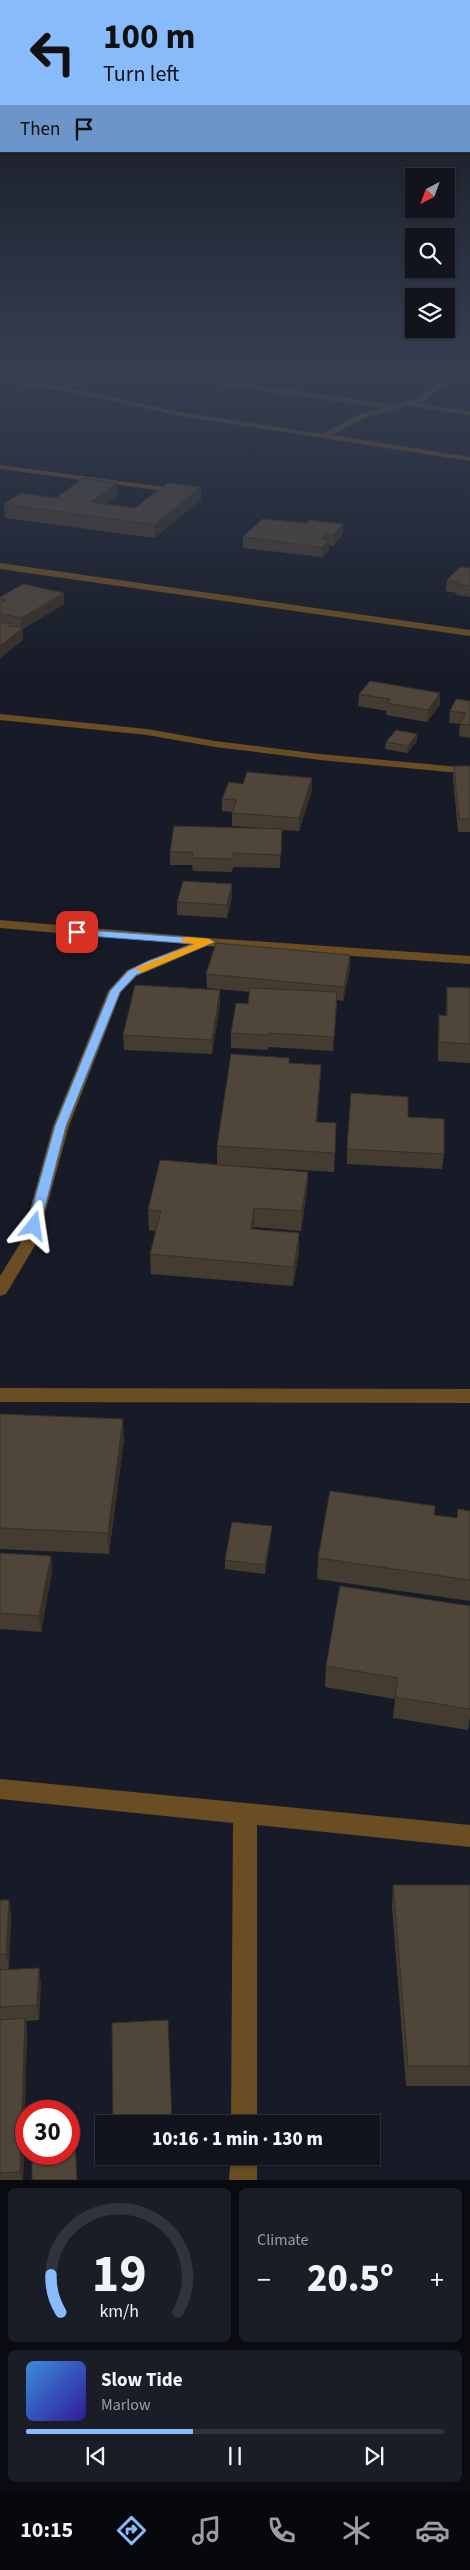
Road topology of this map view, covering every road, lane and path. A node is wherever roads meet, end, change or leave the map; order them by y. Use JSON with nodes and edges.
{"nodes":[{"id":1,"x":20,"y":470,"type":"edge"},
{"id":2,"x":190,"y":493,"type":"edge"},
{"id":3,"x":0,"y":566,"type":"edge"},
{"id":4,"x":470,"y":633,"type":"edge"},
{"id":5,"x":0,"y":717,"type":"edge"},
{"id":6,"x":470,"y":771,"type":"edge"},
{"id":7,"x":0,"y":924,"type":"edge"},
{"id":8,"x":209,"y":942,"type":"junction"},
{"id":9,"x":470,"y":960,"type":"edge"},
{"id":10,"x":0,"y":1290,"type":"edge"},
{"id":11,"x":0,"y":1394,"type":"edge"},
{"id":12,"x":470,"y":1396,"type":"edge"},
{"id":13,"x":0,"y":1789,"type":"edge"},
{"id":14,"x":245,"y":1814,"type":"junction"},
{"id":15,"x":470,"y":1836,"type":"edge"},
{"id":16,"x":244,"y":2115,"type":"edge"},
{"id":17,"x":244,"y":2165,"type":"edge"},
{"id":18,"x":244,"y":2180,"type":"edge"}],
"edges":[{"from":1,"to":2,"type":"street"},
{"from":3,"to":4,"type":"street"},
{"from":5,"to":6,"type":"street"},
{"from":7,"to":8,"type":"street"},
{"from":8,"to":9,"type":"street"},
{"from":8,"to":10,"type":"street"},
{"from":11,"to":12,"type":"street"},
{"from":13,"to":14,"type":"street"},
{"from":14,"to":15,"type":"street"},
{"from":14,"to":16,"type":"street"},
{"from":17,"to":18,"type":"street"}]}
